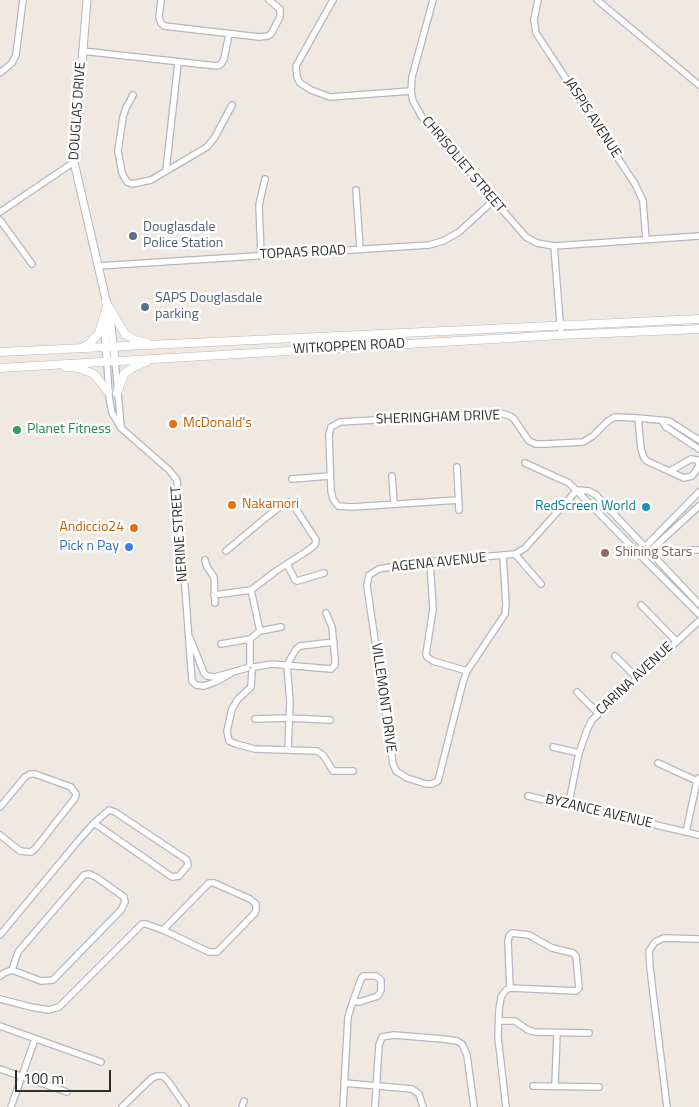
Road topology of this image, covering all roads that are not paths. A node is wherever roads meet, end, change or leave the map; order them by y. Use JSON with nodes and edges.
{"nodes":[{"id":1,"x":23,"y":0,"type":"edge"},
{"id":2,"x":87,"y":0,"type":"edge"},
{"id":3,"x":161,"y":0,"type":"edge"},
{"id":4,"x":269,"y":0,"type":"edge"},
{"id":5,"x":332,"y":0,"type":"edge"},
{"id":6,"x":433,"y":0,"type":"edge"},
{"id":7,"x":538,"y":0,"type":"edge"},
{"id":8,"x":596,"y":0,"type":"edge"},
{"id":9,"x":229,"y":34,"type":"junction"},
{"id":10,"x":82,"y":51,"type":"junction"},
{"id":11,"x":178,"y":63,"type":"junction"},
{"id":12,"x":0,"y":73,"type":"edge"},
{"id":13,"x":699,"y":85,"type":"edge"},
{"id":14,"x":412,"y":91,"type":"junction"},
{"id":15,"x":133,"y":95,"type":"dead end"},
{"id":16,"x":232,"y":105,"type":"dead end"},
{"id":17,"x":74,"y":162,"type":"junction"},
{"id":18,"x":166,"y":171,"type":"junction"},
{"id":19,"x":265,"y":178,"type":"dead end"},
{"id":20,"x":356,"y":190,"type":"dead end"},
{"id":21,"x":493,"y":201,"type":"junction"},
{"id":22,"x":0,"y":212,"type":"edge"},
{"id":23,"x":0,"y":220,"type":"edge"},
{"id":24,"x":699,"y":236,"type":"edge"},
{"id":25,"x":646,"y":239,"type":"junction"},
{"id":26,"x":554,"y":246,"type":"junction"},
{"id":27,"x":360,"y":249,"type":"junction"},
{"id":28,"x":261,"y":255,"type":"junction"},
{"id":29,"x":32,"y":264,"type":"dead end"},
{"id":30,"x":98,"y":266,"type":"junction"},
{"id":31,"x":107,"y":306,"type":"junction"},
{"id":32,"x":699,"y":319,"type":"edge"},
{"id":33,"x":560,"y":325,"type":"junction"},
{"id":34,"x":699,"y":329,"type":"edge"},
{"id":35,"x":561,"y":335,"type":"junction"},
{"id":36,"x":158,"y":345,"type":"junction"},
{"id":37,"x":115,"y":346,"type":"junction"},
{"id":38,"x":106,"y":347,"type":"junction"},
{"id":39,"x":81,"y":348,"type":"junction"},
{"id":40,"x":0,"y":352,"type":"edge"},
{"id":41,"x":111,"y":360,"type":"junction"},
{"id":42,"x":150,"y":360,"type":"junction"},
{"id":43,"x":44,"y":365,"type":"junction"},
{"id":44,"x":0,"y":368,"type":"edge"},
{"id":45,"x":108,"y":392,"type":"junction"},
{"id":46,"x":117,"y":393,"type":"junction"},
{"id":47,"x":638,"y":418,"type":"junction"},
{"id":48,"x":662,"y":421,"type":"junction"},
{"id":49,"x":121,"y":428,"type":"junction"},
{"id":50,"x":699,"y":440,"type":"edge"},
{"id":51,"x":699,"y":448,"type":"edge"},
{"id":52,"x":526,"y":463,"type":"dead end"},
{"id":53,"x":699,"y":465,"type":"edge"},
{"id":54,"x":458,"y":467,"type":"dead end"},
{"id":55,"x":670,"y":471,"type":"junction"},
{"id":56,"x":330,"y":476,"type":"junction"},
{"id":57,"x":392,"y":476,"type":"dead end"},
{"id":58,"x":292,"y":479,"type":"dead end"},
{"id":59,"x":577,"y":490,"type":"junction"},
{"id":60,"x":699,"y":492,"type":"edge"},
{"id":61,"x":459,"y":500,"type":"junction"},
{"id":62,"x":394,"y":504,"type":"junction"},
{"id":63,"x":699,"y":506,"type":"edge"},
{"id":64,"x":459,"y":510,"type":"dead end"},
{"id":65,"x":680,"y":513,"type":"junction"},
{"id":66,"x":686,"y":519,"type":"junction"},
{"id":67,"x":622,"y":521,"type":"junction"},
{"id":68,"x":614,"y":528,"type":"junction"},
{"id":69,"x":648,"y":548,"type":"junction"},
{"id":70,"x":688,"y":550,"type":"dead end"},
{"id":71,"x":699,"y":550,"type":"edge"},
{"id":72,"x":226,"y":551,"type":"dead end"},
{"id":73,"x":515,"y":554,"type":"junction"},
{"id":74,"x":640,"y":555,"type":"junction"},
{"id":75,"x":502,"y":556,"type":"junction"},
{"id":76,"x":205,"y":560,"type":"dead end"},
{"id":77,"x":430,"y":561,"type":"junction"},
{"id":78,"x":287,"y":564,"type":"junction"},
{"id":79,"x":324,"y":573,"type":"dead end"},
{"id":80,"x":367,"y":578,"type":"joint"},
{"id":81,"x":677,"y":580,"type":"junction"},
{"id":82,"x":541,"y":584,"type":"dead end"},
{"id":83,"x":670,"y":586,"type":"junction"},
{"id":84,"x":252,"y":590,"type":"junction"},
{"id":85,"x":214,"y":595,"type":"junction"},
{"id":86,"x":215,"y":603,"type":"dead end"},
{"id":87,"x":699,"y":604,"type":"edge"},
{"id":88,"x":641,"y":605,"type":"dead end"},
{"id":89,"x":326,"y":613,"type":"dead end"},
{"id":90,"x":699,"y":614,"type":"edge"},
{"id":91,"x":699,"y":621,"type":"edge"},
{"id":92,"x":281,"y":627,"type":"dead end"},
{"id":93,"x":260,"y":630,"type":"junction"},
{"id":94,"x":188,"y":634,"type":"junction"},
{"id":95,"x":250,"y":639,"type":"junction"},
{"id":96,"x":334,"y":642,"type":"junction"},
{"id":97,"x":676,"y":642,"type":"junction"},
{"id":98,"x":221,"y":644,"type":"dead end"},
{"id":99,"x":615,"y":656,"type":"dead end"},
{"id":100,"x":287,"y":665,"type":"junction"},
{"id":101,"x":251,"y":667,"type":"junction"},
{"id":102,"x":467,"y":670,"type":"junction"},
{"id":103,"x":230,"y":674,"type":"junction"},
{"id":104,"x":208,"y":676,"type":"junction"},
{"id":105,"x":637,"y":678,"type":"junction"},
{"id":106,"x":204,"y":686,"type":"junction"},
{"id":107,"x":577,"y":692,"type":"dead end"},
{"id":108,"x":598,"y":713,"type":"junction"},
{"id":109,"x":288,"y":718,"type":"junction"},
{"id":110,"x":256,"y":719,"type":"dead end"},
{"id":111,"x":330,"y":720,"type":"dead end"},
{"id":112,"x":553,"y":747,"type":"dead end"},
{"id":113,"x":288,"y":749,"type":"junction"},
{"id":114,"x":579,"y":754,"type":"junction"},
{"id":115,"x":658,"y":763,"type":"dead end"},
{"id":116,"x":353,"y":771,"type":"dead end"},
{"id":117,"x":698,"y":780,"type":"edge"},
{"id":118,"x":528,"y":796,"type":"dead end"},
{"id":119,"x":572,"y":803,"type":"junction"},
{"id":120,"x":0,"y":807,"type":"edge"},
{"id":121,"x":94,"y":823,"type":"junction"},
{"id":122,"x":686,"y":832,"type":"junction"},
{"id":123,"x":0,"y":835,"type":"edge"},
{"id":124,"x":699,"y":835,"type":"edge"},
{"id":125,"x":163,"y":930,"type":"junction"},
{"id":126,"x":0,"y":935,"type":"edge"},
{"id":127,"x":699,"y":939,"type":"edge"},
{"id":128,"x":12,"y":970,"type":"junction"},
{"id":129,"x":0,"y":976,"type":"edge"},
{"id":130,"x":510,"y":988,"type":"junction"},
{"id":131,"x":0,"y":999,"type":"edge"},
{"id":132,"x":353,"y":1001,"type":"junction"},
{"id":133,"x":499,"y":1020,"type":"junction"},
{"id":134,"x":0,"y":1026,"type":"edge"},
{"id":135,"x":557,"y":1033,"type":"junction"},
{"id":136,"x":589,"y":1033,"type":"dead end"},
{"id":137,"x":35,"y":1039,"type":"junction"},
{"id":138,"x":101,"y":1062,"type":"dead end"},
{"id":139,"x":0,"y":1069,"type":"edge"},
{"id":140,"x":22,"y":1077,"type":"junction"},
{"id":141,"x":344,"y":1083,"type":"junction"},
{"id":142,"x":376,"y":1085,"type":"junction"},
{"id":143,"x":533,"y":1086,"type":"dead end"},
{"id":144,"x":555,"y":1086,"type":"junction"},
{"id":145,"x":599,"y":1087,"type":"dead end"},
{"id":146,"x":67,"y":1092,"type":"dead end"},
{"id":147,"x":12,"y":1107,"type":"edge"},
{"id":148,"x":122,"y":1107,"type":"edge"},
{"id":149,"x":186,"y":1107,"type":"edge"},
{"id":150,"x":343,"y":1107,"type":"edge"},
{"id":151,"x":375,"y":1107,"type":"edge"},
{"id":152,"x":423,"y":1107,"type":"edge"},
{"id":153,"x":474,"y":1107,"type":"edge"},
{"id":154,"x":506,"y":1107,"type":"edge"},
{"id":155,"x":666,"y":1107,"type":"edge"}],
"edges":[{"from":1,"to":12,"type":"street"},
{"from":2,"to":10,"type":"street","name":"DOUGLAS DRIVE"},
{"from":3,"to":9,"type":"street"},
{"from":4,"to":9,"type":"street"},
{"from":5,"to":14,"type":"street"},
{"from":6,"to":14,"type":"street","name":"CHRISOLIET STREET"},
{"from":7,"to":25,"type":"street","name":"JASPIS AVENUE"},
{"from":8,"to":13,"type":"street"},
{"from":9,"to":11,"type":"street"},
{"from":10,"to":11,"type":"street"},
{"from":10,"to":17,"type":"street","name":"DOUGLAS DRIVE"},
{"from":11,"to":18,"type":"street"},
{"from":14,"to":21,"type":"street","name":"CHRISOLIET STREET"},
{"from":15,"to":18,"type":"street"},
{"from":16,"to":18,"type":"street"},
{"from":17,"to":22,"type":"street"},
{"from":17,"to":30,"type":"street","name":"DOUGLAS DRIVE"},
{"from":19,"to":28,"type":"street"},
{"from":20,"to":27,"type":"street"},
{"from":21,"to":26,"type":"street","name":"CHRISOLIET STREET"},
{"from":21,"to":27,"type":"street","name":"TOPAAS ROAD"},
{"from":23,"to":29,"type":"street"},
{"from":24,"to":25,"type":"street","name":"CHRISOLIET STREET"},
{"from":25,"to":26,"type":"street","name":"CHRISOLIET STREET"},
{"from":26,"to":33,"type":"street"},
{"from":27,"to":28,"type":"street","name":"TOPAAS ROAD"},
{"from":28,"to":30,"type":"street","name":"TOPAAS ROAD"},
{"from":30,"to":31,"type":"street","name":"DOUGLAS DRIVE"},
{"from":31,"to":36,"type":"main road"},
{"from":31,"to":37,"type":"street","name":"DOUGLAS DRIVE"},
{"from":31,"to":38,"type":"street","name":"DOUGLAS DRIVE"},
{"from":31,"to":39,"type":"main road"},
{"from":32,"to":33,"type":"main road","name":"WITKOPPEN ROAD"},
{"from":33,"to":35,"type":"street"},
{"from":33,"to":36,"type":"main road","name":"WITKOPPEN ROAD"},
{"from":34,"to":35,"type":"main road","name":"WITKOPPEN ROAD"},
{"from":35,"to":42,"type":"main road","name":"WITKOPPEN ROAD"},
{"from":36,"to":37,"type":"main road","name":"WITKOPPEN ROAD"},
{"from":37,"to":38,"type":"main road","name":"WITKOPPEN ROAD"},
{"from":37,"to":41,"type":"street","name":"DOUGLAS DRIVE"},
{"from":38,"to":39,"type":"main road","name":"WITKOPPEN ROAD"},
{"from":38,"to":41,"type":"street","name":"DOUGLAS DRIVE"},
{"from":39,"to":40,"type":"main road","name":"WITKOPPEN ROAD"},
{"from":41,"to":42,"type":"main road","name":"WITKOPPEN ROAD"},
{"from":41,"to":43,"type":"main road","name":"WITKOPPEN ROAD"},
{"from":41,"to":45,"type":"street","name":"NERINE STREET"},
{"from":41,"to":46,"type":"street"},
{"from":42,"to":46,"type":"main road"},
{"from":43,"to":44,"type":"main road","name":"WITKOPPEN ROAD"},
{"from":43,"to":45,"type":"main road"},
{"from":45,"to":49,"type":"street","name":"NERINE STREET"},
{"from":46,"to":49,"type":"street"},
{"from":47,"to":48,"type":"street","name":"SHERINGHAM DRIVE"},
{"from":47,"to":55,"type":"street"},
{"from":47,"to":56,"type":"street","name":"SHERINGHAM DRIVE"},
{"from":48,"to":50,"type":"street","name":"SHERINGHAM DRIVE"},
{"from":48,"to":51,"type":"street"},
{"from":49,"to":94,"type":"street","name":"NERINE STREET"},
{"from":52,"to":59,"type":"street"},
{"from":53,"to":55,"type":"street"},
{"from":53,"to":55,"type":"street"},
{"from":54,"to":61,"type":"street"},
{"from":56,"to":58,"type":"street"},
{"from":56,"to":62,"type":"street","name":"SHERINGHAM DRIVE"},
{"from":57,"to":62,"type":"street"},
{"from":59,"to":67,"type":"street"},
{"from":59,"to":68,"type":"street"},
{"from":59,"to":73,"type":"street"},
{"from":60,"to":65,"type":"street"},
{"from":61,"to":62,"type":"street","name":"SHERINGHAM DRIVE"},
{"from":61,"to":64,"type":"street"},
{"from":63,"to":66,"type":"street"},
{"from":65,"to":66,"type":"street"},
{"from":65,"to":69,"type":"street"},
{"from":66,"to":69,"type":"street"},
{"from":67,"to":68,"type":"street"},
{"from":67,"to":69,"type":"street"},
{"from":68,"to":74,"type":"street"},
{"from":69,"to":74,"type":"street"},
{"from":69,"to":74,"type":"street"},
{"from":69,"to":81,"type":"street"},
{"from":70,"to":71,"type":"street"},
{"from":72,"to":78,"type":"street"},
{"from":73,"to":75,"type":"street","name":"AGENA AVENUE"},
{"from":73,"to":82,"type":"street"},
{"from":74,"to":83,"type":"street"},
{"from":75,"to":77,"type":"street","name":"AGENA AVENUE"},
{"from":75,"to":102,"type":"street","name":"VILLEMONT DRIVE"},
{"from":76,"to":85,"type":"street"},
{"from":77,"to":80,"type":"street","name":"AGENA AVENUE"},
{"from":77,"to":102,"type":"street"},
{"from":78,"to":79,"type":"street"},
{"from":78,"to":84,"type":"street"},
{"from":80,"to":102,"type":"street","name":"VILLEMONT DRIVE"},
{"from":81,"to":83,"type":"street"},
{"from":81,"to":87,"type":"street"},
{"from":83,"to":90,"type":"street"},
{"from":84,"to":85,"type":"street"},
{"from":84,"to":93,"type":"street"},
{"from":85,"to":86,"type":"street"},
{"from":88,"to":97,"type":"street"},
{"from":89,"to":96,"type":"street"},
{"from":91,"to":97,"type":"street","name":"CARINA AVENUE"},
{"from":92,"to":93,"type":"street"},
{"from":93,"to":95,"type":"street"},
{"from":94,"to":104,"type":"street","name":"NERINE STREET"},
{"from":94,"to":106,"type":"street","name":"NERINE STREET"},
{"from":95,"to":98,"type":"street"},
{"from":95,"to":101,"type":"street"},
{"from":96,"to":100,"type":"street"},
{"from":96,"to":100,"type":"street"},
{"from":97,"to":105,"type":"street","name":"CARINA AVENUE"},
{"from":99,"to":105,"type":"street"},
{"from":100,"to":101,"type":"street"},
{"from":100,"to":109,"type":"street"},
{"from":101,"to":103,"type":"street"},
{"from":101,"to":113,"type":"street"},
{"from":103,"to":104,"type":"street"},
{"from":103,"to":106,"type":"street"},
{"from":104,"to":106,"type":"street"},
{"from":105,"to":108,"type":"street","name":"CARINA AVENUE"},
{"from":107,"to":108,"type":"street"},
{"from":108,"to":114,"type":"street","name":"CARINA AVENUE"},
{"from":109,"to":110,"type":"street"},
{"from":109,"to":111,"type":"street"},
{"from":109,"to":113,"type":"street"},
{"from":112,"to":114,"type":"street"},
{"from":113,"to":116,"type":"street"},
{"from":114,"to":119,"type":"street","name":"CARINA AVENUE"},
{"from":115,"to":117,"type":"street"},
{"from":117,"to":122,"type":"street"},
{"from":118,"to":119,"type":"street","name":"BYZANCE AVENUE"},
{"from":119,"to":122,"type":"street","name":"BYZANCE AVENUE"},
{"from":120,"to":123,"type":"street"},
{"from":121,"to":121,"type":"street"},
{"from":121,"to":126,"type":"street"},
{"from":122,"to":124,"type":"street","name":"BYZANCE AVENUE"},
{"from":125,"to":125,"type":"street"},
{"from":125,"to":131,"type":"street"},
{"from":127,"to":155,"type":"street"},
{"from":128,"to":128,"type":"street"},
{"from":128,"to":129,"type":"street"},
{"from":130,"to":130,"type":"street"},
{"from":130,"to":133,"type":"street"},
{"from":132,"to":132,"type":"street"},
{"from":132,"to":141,"type":"street"},
{"from":133,"to":135,"type":"street"},
{"from":133,"to":154,"type":"street"},
{"from":134,"to":137,"type":"street"},
{"from":135,"to":136,"type":"street"},
{"from":135,"to":144,"type":"street"},
{"from":137,"to":138,"type":"street"},
{"from":137,"to":140,"type":"street"},
{"from":139,"to":140,"type":"street"},
{"from":140,"to":146,"type":"street"},
{"from":140,"to":147,"type":"street"},
{"from":141,"to":142,"type":"street"},
{"from":141,"to":150,"type":"street"},
{"from":142,"to":151,"type":"street"},
{"from":142,"to":152,"type":"street"},
{"from":142,"to":153,"type":"street"},
{"from":143,"to":144,"type":"street"},
{"from":144,"to":145,"type":"street"},
{"from":148,"to":149,"type":"street"}]}
